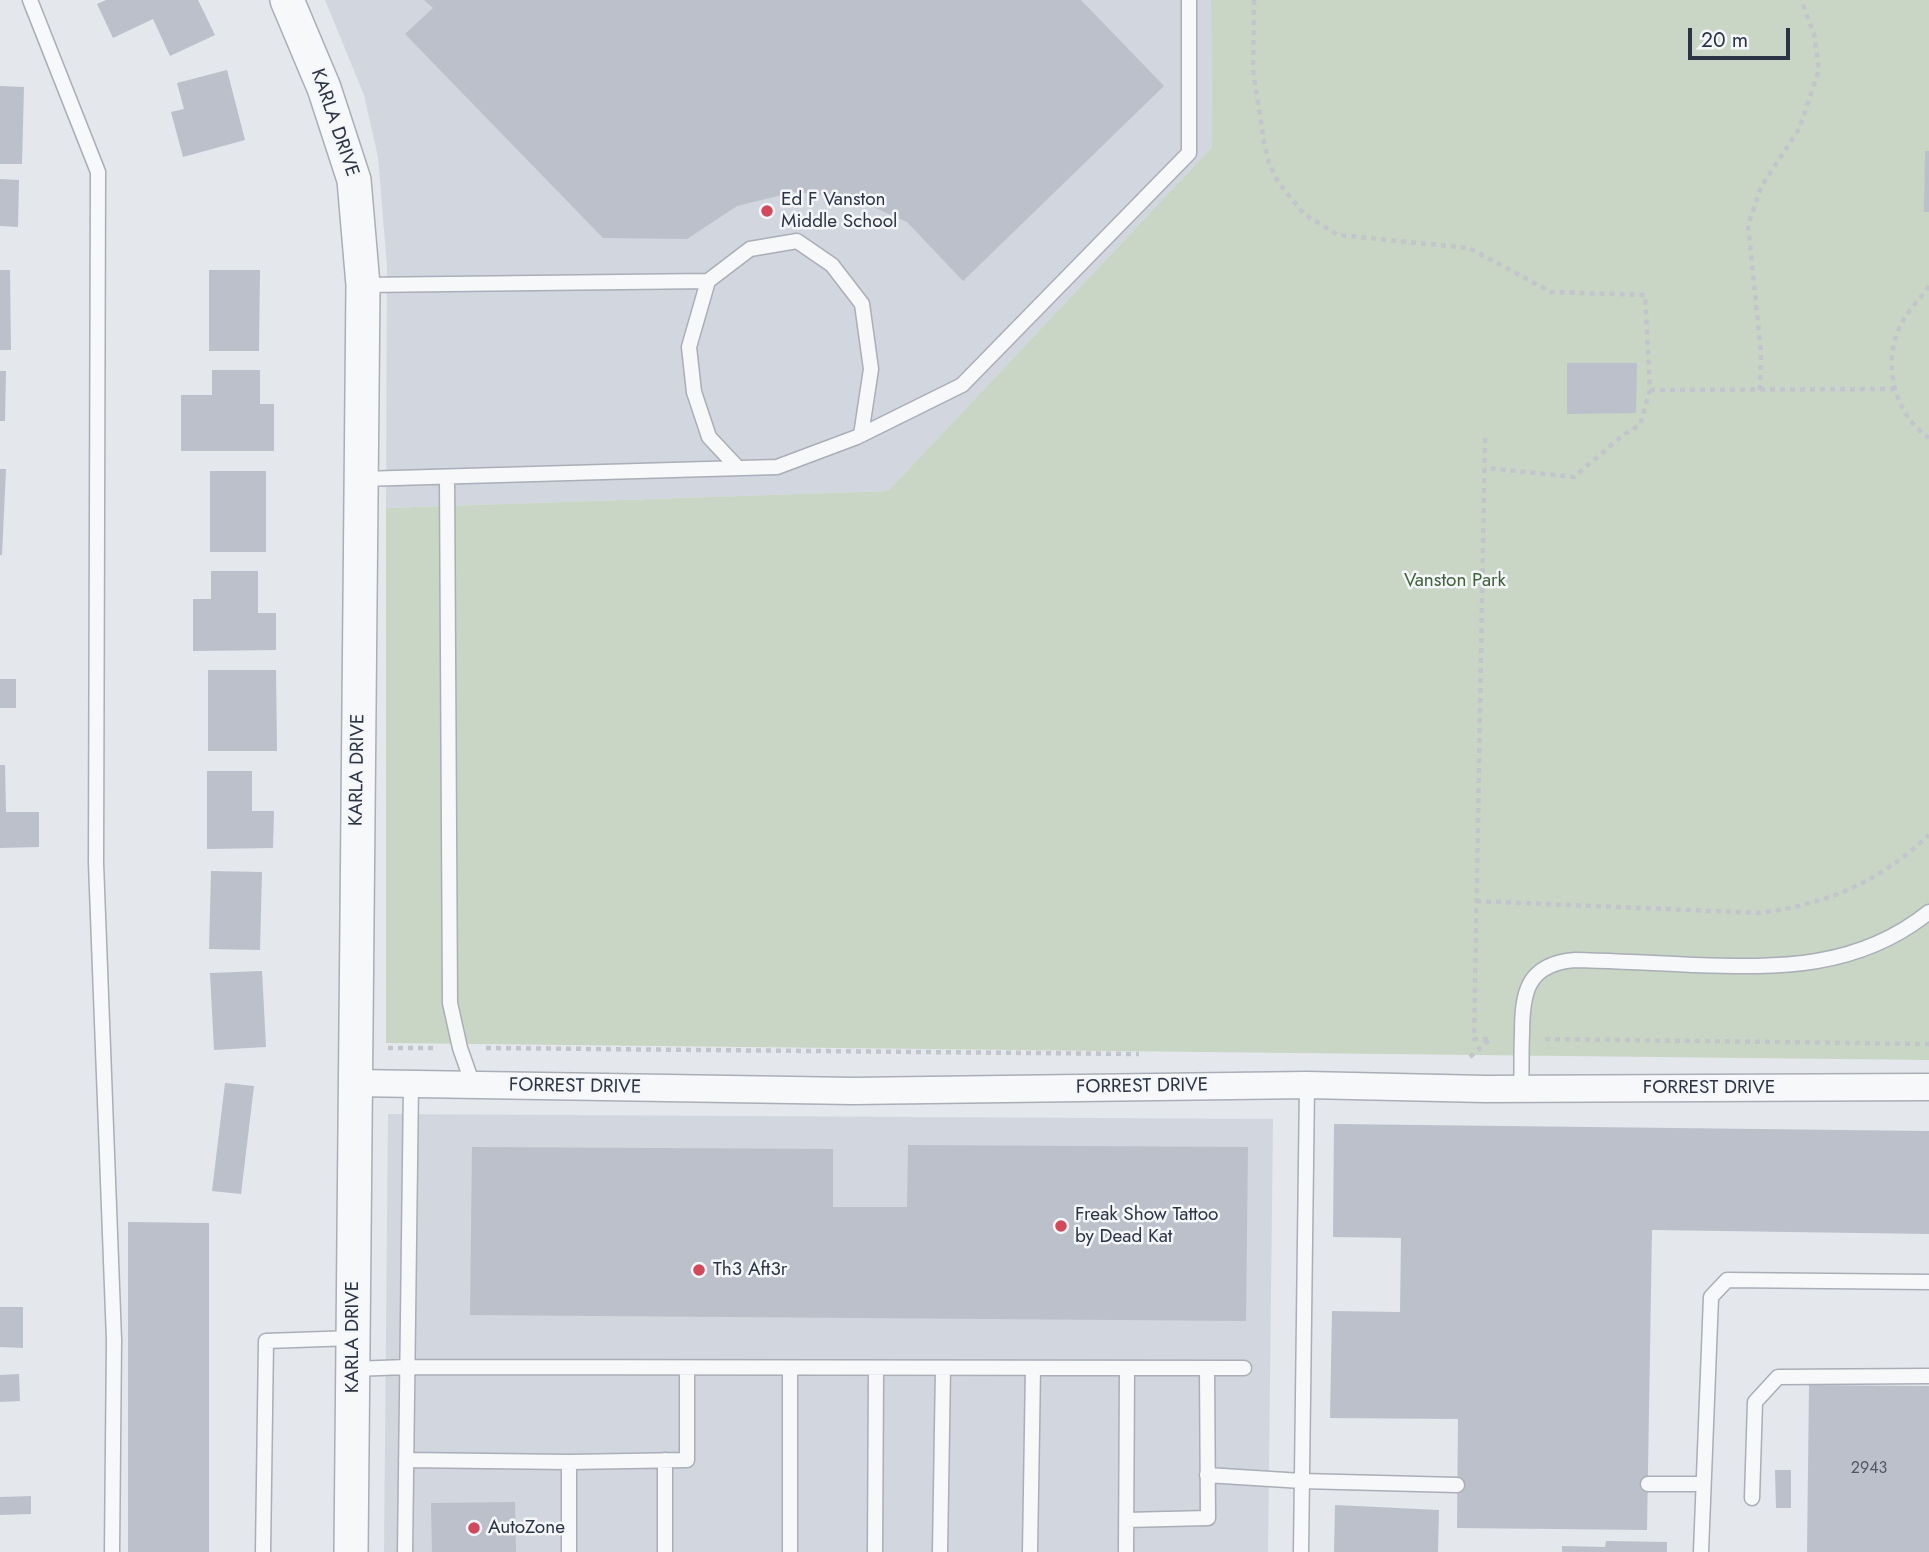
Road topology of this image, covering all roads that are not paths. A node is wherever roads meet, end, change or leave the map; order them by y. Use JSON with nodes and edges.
{"nodes":[{"id":1,"x":30,"y":0,"type":"edge"},
{"id":2,"x":287,"y":0,"type":"edge"},
{"id":3,"x":1189,"y":0,"type":"edge"},
{"id":4,"x":708,"y":281,"type":"junction"},
{"id":5,"x":363,"y":285,"type":"junction"},
{"id":6,"x":861,"y":435,"type":"junction"},
{"id":7,"x":738,"y":468,"type":"junction"},
{"id":8,"x":447,"y":477,"type":"junction"},
{"id":9,"x":361,"y":479,"type":"junction"},
{"id":10,"x":1929,"y":912,"type":"edge"},
{"id":11,"x":355,"y":1083,"type":"junction"},
{"id":12,"x":411,"y":1084,"type":"junction"},
{"id":13,"x":473,"y":1085,"type":"junction"},
{"id":14,"x":1307,"y":1085,"type":"junction"},
{"id":15,"x":1929,"y":1087,"type":"edge"},
{"id":16,"x":1521,"y":1089,"type":"junction"},
{"id":17,"x":1929,"y":1282,"type":"edge"},
{"id":18,"x":353,"y":1354,"type":"junction"},
{"id":19,"x":407,"y":1367,"type":"junction"},
{"id":20,"x":1127,"y":1367,"type":"junction"},
{"id":21,"x":687,"y":1368,"type":"junction"},
{"id":22,"x":790,"y":1368,"type":"junction"},
{"id":23,"x":876,"y":1368,"type":"junction"},
{"id":24,"x":943,"y":1368,"type":"junction"},
{"id":25,"x":1034,"y":1368,"type":"junction"},
{"id":26,"x":1206,"y":1368,"type":"junction"},
{"id":27,"x":1244,"y":1368,"type":"dead end"},
{"id":28,"x":1929,"y":1376,"type":"edge"},
{"id":29,"x":406,"y":1460,"type":"junction"},
{"id":30,"x":666,"y":1460,"type":"junction"},
{"id":31,"x":569,"y":1462,"type":"junction"},
{"id":32,"x":1207,"y":1475,"type":"junction"},
{"id":33,"x":1302,"y":1481,"type":"junction"},
{"id":34,"x":1702,"y":1483,"type":"junction"},
{"id":35,"x":1648,"y":1484,"type":"dead end"},
{"id":36,"x":1457,"y":1485,"type":"dead end"},
{"id":37,"x":1752,"y":1498,"type":"dead end"},
{"id":38,"x":1126,"y":1520,"type":"junction"},
{"id":39,"x":112,"y":1552,"type":"edge"},
{"id":40,"x":263,"y":1552,"type":"edge"},
{"id":41,"x":352,"y":1552,"type":"edge"},
{"id":42,"x":405,"y":1552,"type":"edge"},
{"id":43,"x":569,"y":1552,"type":"edge"},
{"id":44,"x":665,"y":1552,"type":"edge"},
{"id":45,"x":790,"y":1552,"type":"edge"},
{"id":46,"x":875,"y":1552,"type":"edge"},
{"id":47,"x":940,"y":1552,"type":"edge"},
{"id":48,"x":1030,"y":1552,"type":"edge"},
{"id":49,"x":1126,"y":1552,"type":"edge"},
{"id":50,"x":1301,"y":1552,"type":"edge"},
{"id":51,"x":1700,"y":1552,"type":"edge"}],
"edges":[{"from":1,"to":39,"type":"lane"},
{"from":2,"to":5,"type":"street","name":"KARLA DRIVE"},
{"from":3,"to":6,"type":"lane"},
{"from":4,"to":5,"type":"lane"},
{"from":4,"to":6,"type":"lane"},
{"from":4,"to":7,"type":"lane"},
{"from":5,"to":9,"type":"street","name":"KARLA DRIVE"},
{"from":6,"to":7,"type":"lane"},
{"from":7,"to":8,"type":"lane"},
{"from":8,"to":9,"type":"lane"},
{"from":8,"to":13,"type":"lane"},
{"from":9,"to":11,"type":"street","name":"KARLA DRIVE"},
{"from":10,"to":16,"type":"lane"},
{"from":11,"to":12,"type":"street","name":"FORREST DRIVE"},
{"from":11,"to":18,"type":"street","name":"KARLA DRIVE"},
{"from":12,"to":13,"type":"street","name":"FORREST DRIVE"},
{"from":12,"to":19,"type":"lane"},
{"from":13,"to":14,"type":"street","name":"FORREST DRIVE"},
{"from":14,"to":16,"type":"street","name":"FORREST DRIVE"},
{"from":14,"to":33,"type":"lane"},
{"from":15,"to":16,"type":"street","name":"FORREST DRIVE"},
{"from":17,"to":34,"type":"lane"},
{"from":18,"to":19,"type":"lane"},
{"from":18,"to":40,"type":"lane"},
{"from":18,"to":41,"type":"street","name":"KARLA DRIVE"},
{"from":19,"to":21,"type":"lane"},
{"from":19,"to":29,"type":"lane"},
{"from":20,"to":25,"type":"lane"},
{"from":20,"to":26,"type":"lane"},
{"from":20,"to":38,"type":"lane"},
{"from":21,"to":22,"type":"lane"},
{"from":21,"to":30,"type":"lane"},
{"from":22,"to":23,"type":"lane"},
{"from":22,"to":45,"type":"lane"},
{"from":23,"to":24,"type":"lane"},
{"from":23,"to":46,"type":"lane"},
{"from":24,"to":25,"type":"lane"},
{"from":24,"to":47,"type":"lane"},
{"from":25,"to":48,"type":"lane"},
{"from":26,"to":27,"type":"lane"},
{"from":26,"to":32,"type":"lane"},
{"from":28,"to":37,"type":"lane"},
{"from":29,"to":31,"type":"lane"},
{"from":29,"to":42,"type":"lane"},
{"from":30,"to":31,"type":"lane"},
{"from":30,"to":44,"type":"lane"},
{"from":31,"to":43,"type":"lane"},
{"from":32,"to":33,"type":"lane"},
{"from":32,"to":38,"type":"lane"},
{"from":33,"to":36,"type":"lane"},
{"from":33,"to":50,"type":"lane"},
{"from":34,"to":35,"type":"lane"},
{"from":34,"to":51,"type":"lane"},
{"from":38,"to":49,"type":"lane"}]}
